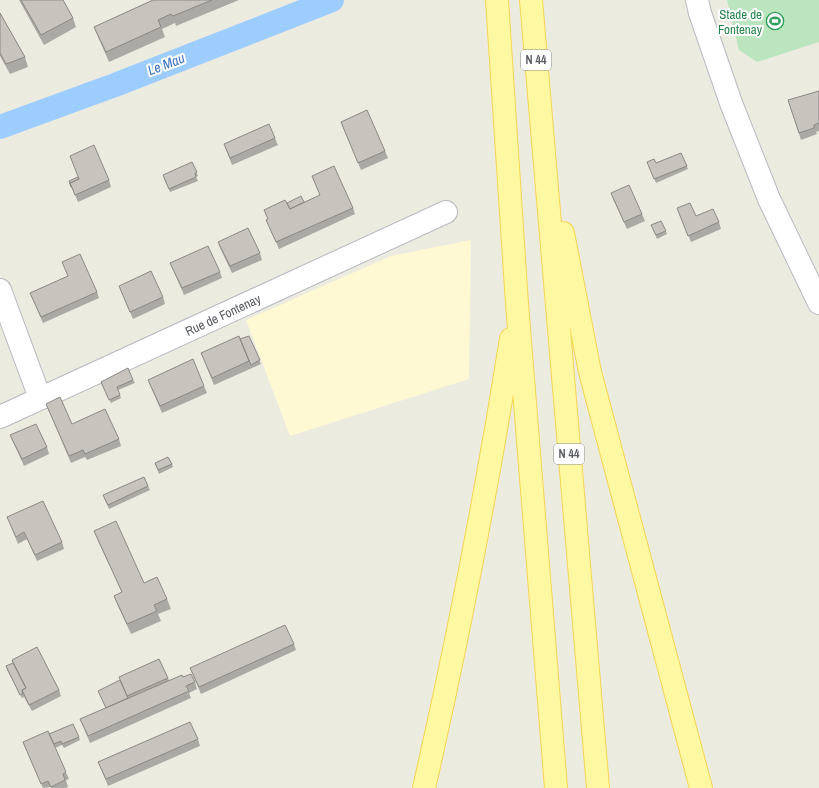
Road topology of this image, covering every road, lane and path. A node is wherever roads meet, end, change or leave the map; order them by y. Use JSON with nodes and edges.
{"nodes":[{"id":1,"x":497,"y":0,"type":"edge"},
{"id":2,"x":531,"y":0,"type":"edge"},
{"id":3,"x":697,"y":0,"type":"edge"},
{"id":4,"x":541,"y":120,"type":"junction"},
{"id":5,"x":446,"y":212,"type":"dead end"},
{"id":6,"x":0,"y":290,"type":"edge"},
{"id":7,"x":819,"y":303,"type":"edge"},
{"id":8,"x":517,"y":304,"type":"junction"},
{"id":9,"x":40,"y":398,"type":"junction"},
{"id":10,"x":0,"y":417,"type":"edge"},
{"id":11,"x":424,"y":788,"type":"edge"},
{"id":12,"x":556,"y":788,"type":"edge"},
{"id":13,"x":598,"y":788,"type":"edge"},
{"id":14,"x":700,"y":788,"type":"edge"}],
"edges":[{"from":1,"to":8,"type":"main road","number":"N 44"},
{"from":2,"to":4,"type":"main road","number":"N 44"},
{"from":3,"to":7,"type":"street"},
{"from":4,"to":13,"type":"main road","number":"N 44"},
{"from":4,"to":14,"type":"main road"},
{"from":5,"to":9,"type":"street","name":"Rue de Fontenay"},
{"from":6,"to":9,"type":"street"},
{"from":8,"to":11,"type":"main road"},
{"from":8,"to":12,"type":"main road","number":"N 44"},
{"from":9,"to":10,"type":"street","name":"Rue de Fontenay"}]}
